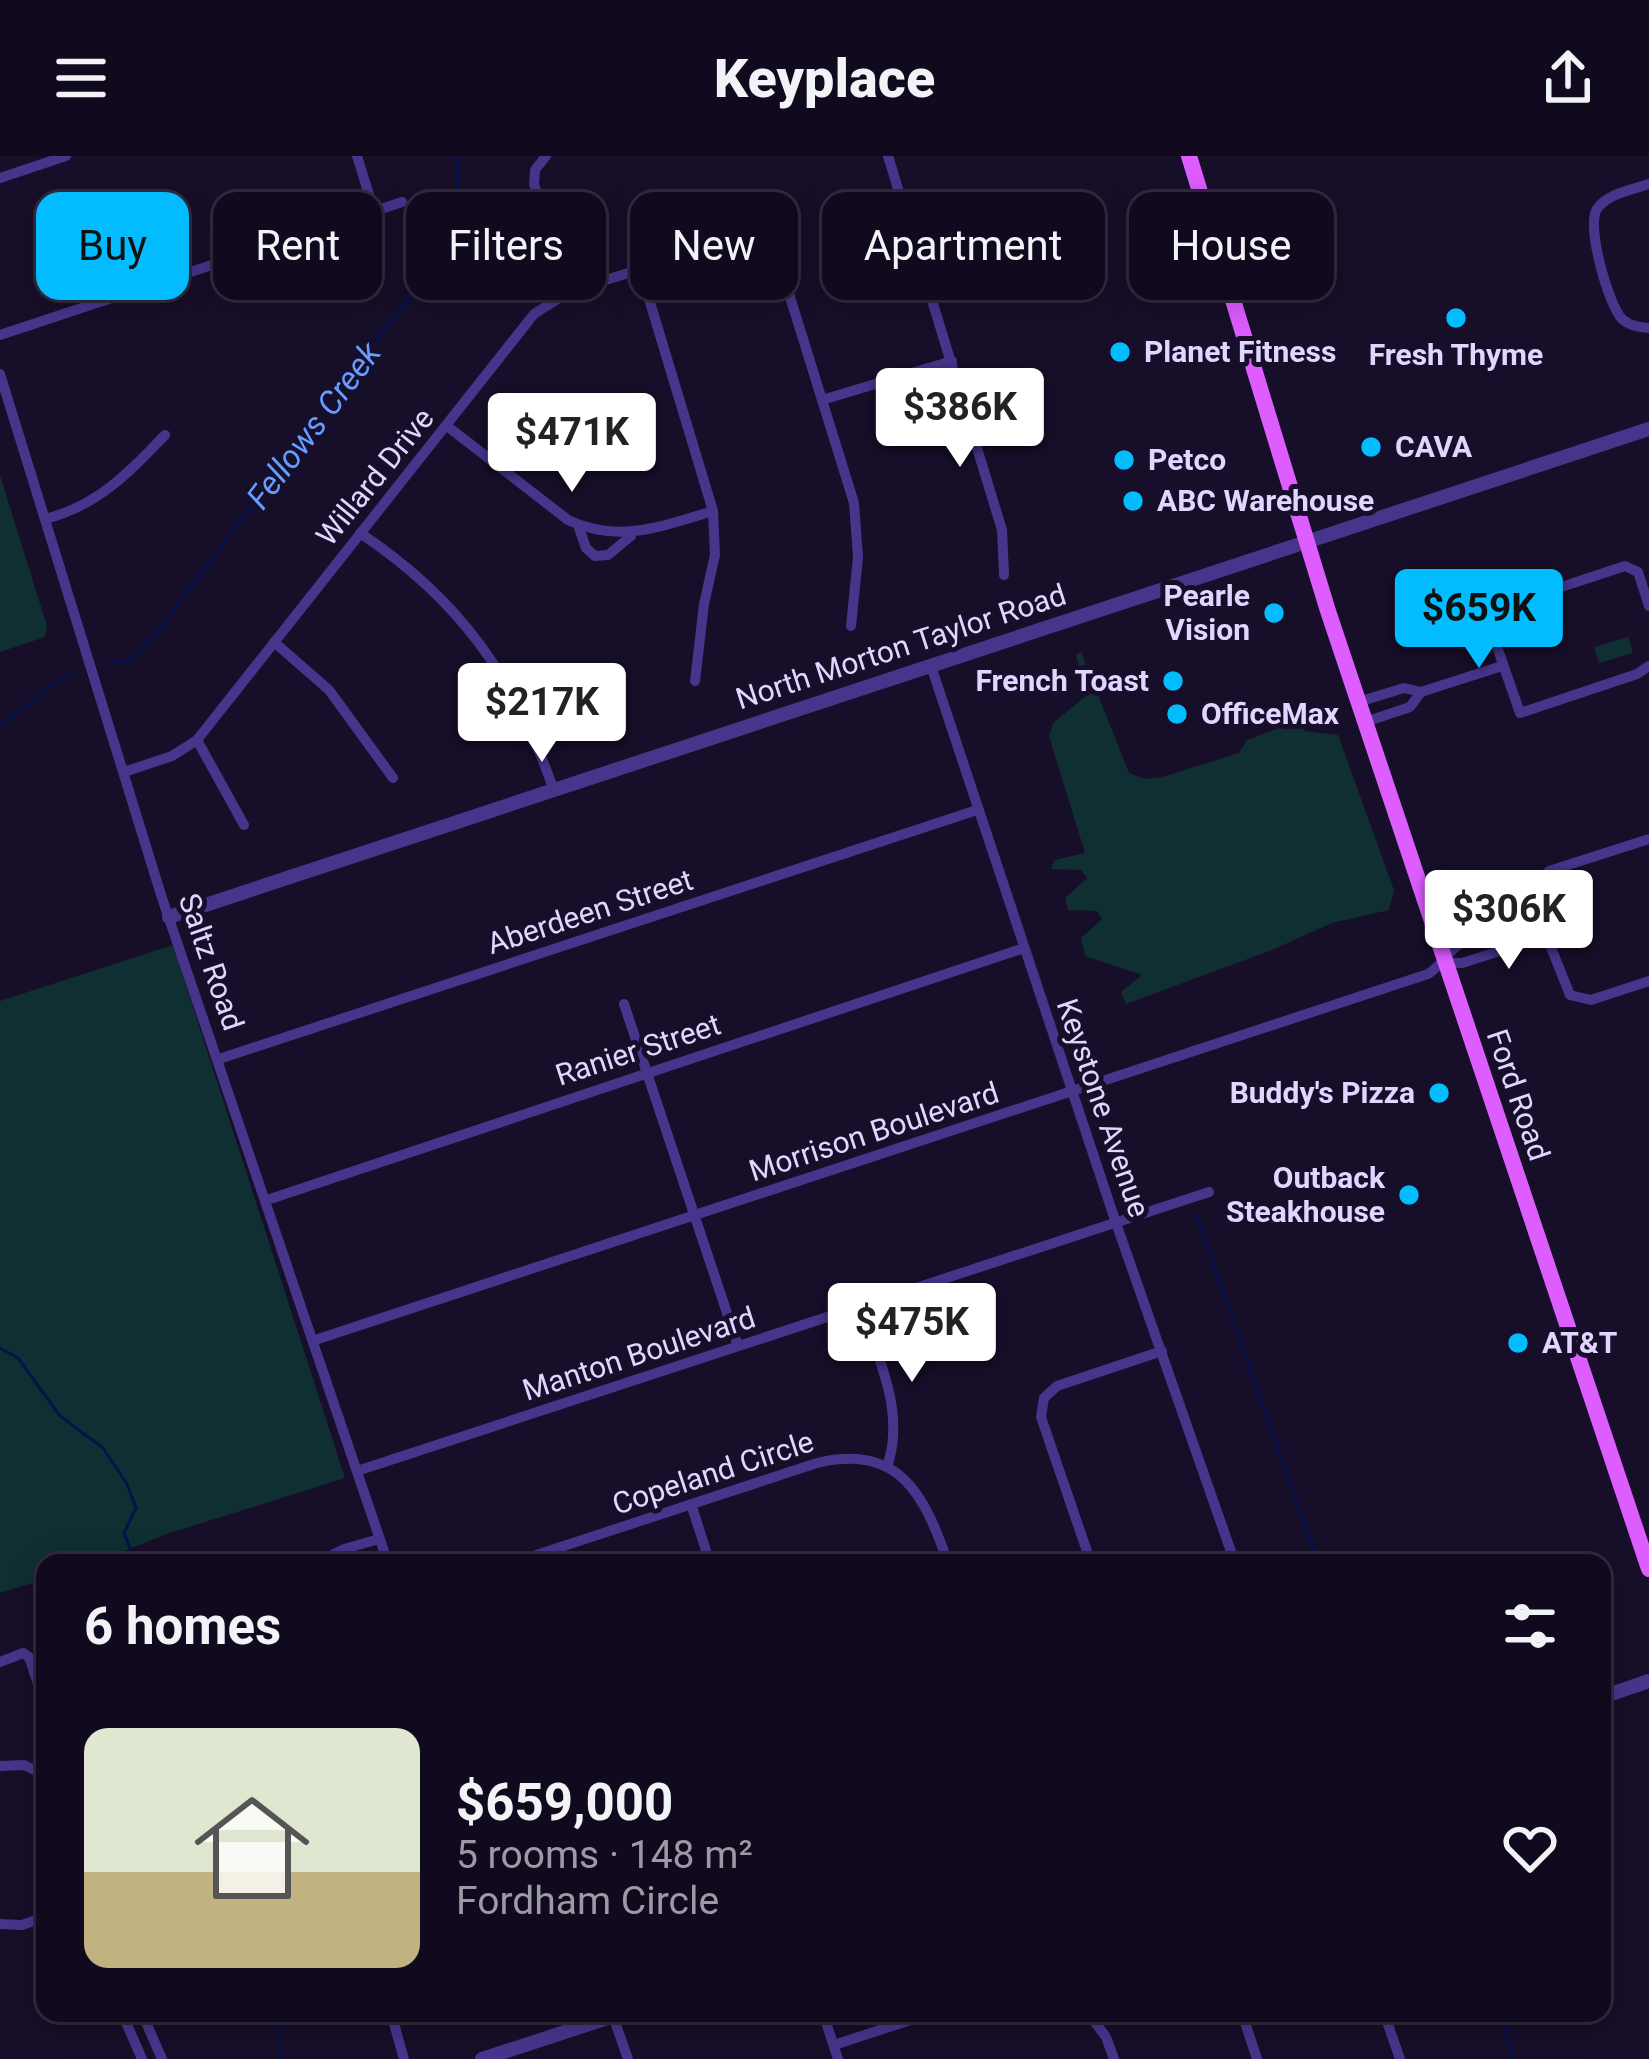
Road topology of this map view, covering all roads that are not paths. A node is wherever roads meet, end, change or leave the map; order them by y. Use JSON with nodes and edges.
{"nodes":[{"id":1,"x":66,"y":156,"type":"edge"},
{"id":2,"x":357,"y":156,"type":"edge"},
{"id":3,"x":546,"y":156,"type":"edge"},
{"id":4,"x":888,"y":156,"type":"edge"},
{"id":5,"x":1189,"y":156,"type":"edge"},
{"id":6,"x":0,"y":178,"type":"edge"},
{"id":7,"x":1649,"y":184,"type":"edge"},
{"id":8,"x":368,"y":192,"type":"edge"},
{"id":9,"x":537,"y":192,"type":"edge"},
{"id":10,"x":403,"y":202,"type":"dead end"},
{"id":11,"x":382,"y":209,"type":"edge"},
{"id":12,"x":213,"y":265,"type":"edge"},
{"id":13,"x":555,"y":300,"type":"edge"},
{"id":14,"x":649,"y":300,"type":"edge"},
{"id":15,"x":791,"y":300,"type":"edge"},
{"id":16,"x":1649,"y":328,"type":"edge"},
{"id":17,"x":0,"y":335,"type":"edge"},
{"id":18,"x":952,"y":361,"type":"junction"},
{"id":19,"x":0,"y":374,"type":"edge"},
{"id":20,"x":822,"y":400,"type":"junction"},
{"id":21,"x":447,"y":426,"type":"junction"},
{"id":22,"x":1649,"y":429,"type":"edge"},
{"id":23,"x":165,"y":435,"type":"dead end"},
{"id":24,"x":713,"y":511,"type":"junction"},
{"id":25,"x":45,"y":519,"type":"junction"},
{"id":26,"x":578,"y":525,"type":"junction"},
{"id":27,"x":360,"y":532,"type":"junction"},
{"id":28,"x":636,"y":533,"type":"junction"},
{"id":29,"x":1306,"y":544,"type":"junction"},
{"id":30,"x":1004,"y":575,"type":"dead end"},
{"id":31,"x":1649,"y":606,"type":"edge"},
{"id":32,"x":851,"y":626,"type":"dead end"},
{"id":33,"x":274,"y":642,"type":"junction"},
{"id":34,"x":931,"y":666,"type":"junction"},
{"id":35,"x":1502,"y":666,"type":"junction"},
{"id":36,"x":1649,"y":666,"type":"edge"},
{"id":37,"x":695,"y":681,"type":"dead end"},
{"id":38,"x":1421,"y":692,"type":"junction"},
{"id":39,"x":1358,"y":702,"type":"junction"},
{"id":40,"x":1365,"y":722,"type":"junction"},
{"id":41,"x":197,"y":740,"type":"junction"},
{"id":42,"x":124,"y":772,"type":"junction"},
{"id":43,"x":393,"y":778,"type":"dead end"},
{"id":44,"x":553,"y":788,"type":"junction"},
{"id":45,"x":977,"y":810,"type":"junction"},
{"id":46,"x":244,"y":825,"type":"dead end"},
{"id":47,"x":1649,"y":838,"type":"edge"},
{"id":48,"x":169,"y":917,"type":"junction"},
{"id":49,"x":1544,"y":929,"type":"junction"},
{"id":50,"x":1024,"y":948,"type":"junction"},
{"id":51,"x":1446,"y":963,"type":"junction"},
{"id":52,"x":1649,"y":981,"type":"edge"},
{"id":53,"x":623,"y":1004,"type":"dead end"},
{"id":54,"x":219,"y":1059,"type":"junction"},
{"id":55,"x":646,"y":1072,"type":"junction"},
{"id":56,"x":1072,"y":1092,"type":"junction"},
{"id":57,"x":1209,"y":1192,"type":"dead end"},
{"id":58,"x":267,"y":1199,"type":"junction"},
{"id":59,"x":694,"y":1216,"type":"junction"},
{"id":60,"x":1116,"y":1223,"type":"junction"},
{"id":61,"x":861,"y":1306,"type":"junction"},
{"id":62,"x":315,"y":1340,"type":"junction"},
{"id":63,"x":737,"y":1346,"type":"junction"},
{"id":64,"x":1162,"y":1351,"type":"junction"},
{"id":65,"x":887,"y":1467,"type":"junction"},
{"id":66,"x":357,"y":1471,"type":"junction"},
{"id":67,"x":692,"y":1504,"type":"junction"},
{"id":68,"x":379,"y":1539,"type":"junction"},
{"id":69,"x":340,"y":1554,"type":"edge"},
{"id":70,"x":385,"y":1554,"type":"edge"},
{"id":71,"x":539,"y":1554,"type":"edge"},
{"id":72,"x":707,"y":1554,"type":"edge"},
{"id":73,"x":945,"y":1554,"type":"edge"},
{"id":74,"x":1088,"y":1554,"type":"edge"},
{"id":75,"x":1232,"y":1554,"type":"edge"},
{"id":76,"x":1649,"y":1569,"type":"edge"},
{"id":77,"x":0,"y":1662,"type":"edge"},
{"id":78,"x":36,"y":1680,"type":"edge"},
{"id":79,"x":1649,"y":1681,"type":"edge"},
{"id":80,"x":1611,"y":1693,"type":"edge"},
{"id":81,"x":0,"y":1766,"type":"edge"},
{"id":82,"x":36,"y":1771,"type":"edge"},
{"id":83,"x":36,"y":1920,"type":"edge"},
{"id":84,"x":0,"y":1924,"type":"edge"},
{"id":85,"x":126,"y":2022,"type":"edge"},
{"id":86,"x":146,"y":2022,"type":"edge"},
{"id":87,"x":394,"y":2022,"type":"edge"},
{"id":88,"x":594,"y":2022,"type":"edge"},
{"id":89,"x":620,"y":2022,"type":"edge"},
{"id":90,"x":826,"y":2022,"type":"edge"},
{"id":91,"x":904,"y":2022,"type":"edge"},
{"id":92,"x":1095,"y":2022,"type":"edge"},
{"id":93,"x":1245,"y":2022,"type":"edge"},
{"id":94,"x":1387,"y":2022,"type":"edge"},
{"id":95,"x":833,"y":2045,"type":"junction"},
{"id":96,"x":142,"y":2059,"type":"edge"},
{"id":97,"x":161,"y":2059,"type":"edge"},
{"id":98,"x":404,"y":2059,"type":"edge"},
{"id":99,"x":484,"y":2059,"type":"edge"},
{"id":100,"x":628,"y":2059,"type":"edge"},
{"id":101,"x":838,"y":2059,"type":"edge"},
{"id":102,"x":1114,"y":2059,"type":"edge"},
{"id":103,"x":1257,"y":2059,"type":"edge"},
{"id":104,"x":1400,"y":2059,"type":"edge"}],
"edges":[{"from":1,"to":6,"type":"street"},
{"from":2,"to":8,"type":"street"},
{"from":3,"to":9,"type":"street"},
{"from":4,"to":18,"type":"street"},
{"from":5,"to":29,"type":"main road","name":"Ford Road"},
{"from":7,"to":16,"type":"street"},
{"from":10,"to":11,"type":"street"},
{"from":12,"to":17,"type":"street"},
{"from":13,"to":21,"type":"street","name":"Willard Drive"},
{"from":14,"to":24,"type":"street"},
{"from":15,"to":20,"type":"street","name":"Willard Drive"},
{"from":18,"to":20,"type":"street"},
{"from":18,"to":30,"type":"street"},
{"from":19,"to":25,"type":"street","name":"Saltz Road"},
{"from":20,"to":32,"type":"street"},
{"from":21,"to":26,"type":"street"},
{"from":21,"to":27,"type":"street","name":"Willard Drive"},
{"from":22,"to":29,"type":"street","name":"North Morton Taylor Road"},
{"from":23,"to":25,"type":"street"},
{"from":24,"to":28,"type":"street"},
{"from":24,"to":37,"type":"street"},
{"from":25,"to":42,"type":"street","name":"Saltz Road"},
{"from":26,"to":28,"type":"street"},
{"from":26,"to":28,"type":"street"},
{"from":27,"to":33,"type":"street","name":"Willard Drive"},
{"from":27,"to":44,"type":"street"},
{"from":29,"to":34,"type":"street","name":"North Morton Taylor Road"},
{"from":29,"to":39,"type":"main road","name":"Ford Road"},
{"from":31,"to":35,"type":"street"},
{"from":33,"to":41,"type":"street","name":"Willard Drive"},
{"from":33,"to":43,"type":"street"},
{"from":34,"to":44,"type":"street","name":"North Morton Taylor Road"},
{"from":34,"to":45,"type":"street","name":"Keystone Avenue"},
{"from":35,"to":36,"type":"street"},
{"from":35,"to":38,"type":"street"},
{"from":38,"to":39,"type":"street"},
{"from":38,"to":40,"type":"street"},
{"from":39,"to":40,"type":"main road","name":"Ford Road"},
{"from":40,"to":51,"type":"main road","name":"Ford Road"},
{"from":41,"to":42,"type":"street","name":"Willard Drive"},
{"from":41,"to":46,"type":"street"},
{"from":42,"to":48,"type":"street","name":"Saltz Road"},
{"from":44,"to":48,"type":"street","name":"North Morton Taylor Road"},
{"from":45,"to":50,"type":"street","name":"Keystone Avenue"},
{"from":45,"to":54,"type":"street","name":"Aberdeen Street"},
{"from":47,"to":49,"type":"street"},
{"from":48,"to":54,"type":"street","name":"Saltz Road"},
{"from":49,"to":51,"type":"street","name":"Morrison Boulevard"},
{"from":49,"to":52,"type":"street"},
{"from":50,"to":55,"type":"street","name":"Ranier Street"},
{"from":50,"to":56,"type":"street","name":"Keystone Avenue"},
{"from":51,"to":56,"type":"street","name":"Morrison Boulevard"},
{"from":51,"to":76,"type":"main road","name":"Ford Road"},
{"from":53,"to":55,"type":"street"},
{"from":54,"to":58,"type":"street","name":"Saltz Road"},
{"from":55,"to":58,"type":"street","name":"Ranier Street"},
{"from":55,"to":59,"type":"street"},
{"from":56,"to":59,"type":"street","name":"Morrison Boulevard"},
{"from":56,"to":60,"type":"street","name":"Keystone Avenue"},
{"from":57,"to":60,"type":"street","name":"Manton Boulevard"},
{"from":58,"to":62,"type":"street","name":"Saltz Road"},
{"from":59,"to":62,"type":"street","name":"Morrison Boulevard"},
{"from":59,"to":63,"type":"street"},
{"from":60,"to":61,"type":"street","name":"Manton Boulevard"},
{"from":60,"to":64,"type":"street","name":"Keystone Avenue"},
{"from":61,"to":63,"type":"street","name":"Manton Boulevard"},
{"from":61,"to":65,"type":"street"},
{"from":62,"to":66,"type":"street","name":"Saltz Road"},
{"from":63,"to":66,"type":"street","name":"Manton Boulevard"},
{"from":64,"to":74,"type":"street"},
{"from":64,"to":75,"type":"street","name":"Keystone Avenue"},
{"from":65,"to":67,"type":"street","name":"Copeland Circle"},
{"from":65,"to":73,"type":"street"},
{"from":66,"to":68,"type":"street","name":"Saltz Road"},
{"from":67,"to":71,"type":"street","name":"Copeland Circle"},
{"from":67,"to":72,"type":"street"},
{"from":68,"to":69,"type":"street"},
{"from":68,"to":70,"type":"street","name":"Saltz Road"},
{"from":77,"to":78,"type":"street"},
{"from":79,"to":80,"type":"street"},
{"from":81,"to":82,"type":"street"},
{"from":83,"to":84,"type":"street"},
{"from":85,"to":96,"type":"street"},
{"from":86,"to":97,"type":"street"},
{"from":87,"to":98,"type":"street"},
{"from":88,"to":99,"type":"street"},
{"from":89,"to":100,"type":"street"},
{"from":90,"to":95,"type":"street"},
{"from":91,"to":95,"type":"street"},
{"from":92,"to":102,"type":"street"},
{"from":93,"to":103,"type":"street"},
{"from":94,"to":104,"type":"street"},
{"from":95,"to":101,"type":"street"}]}
